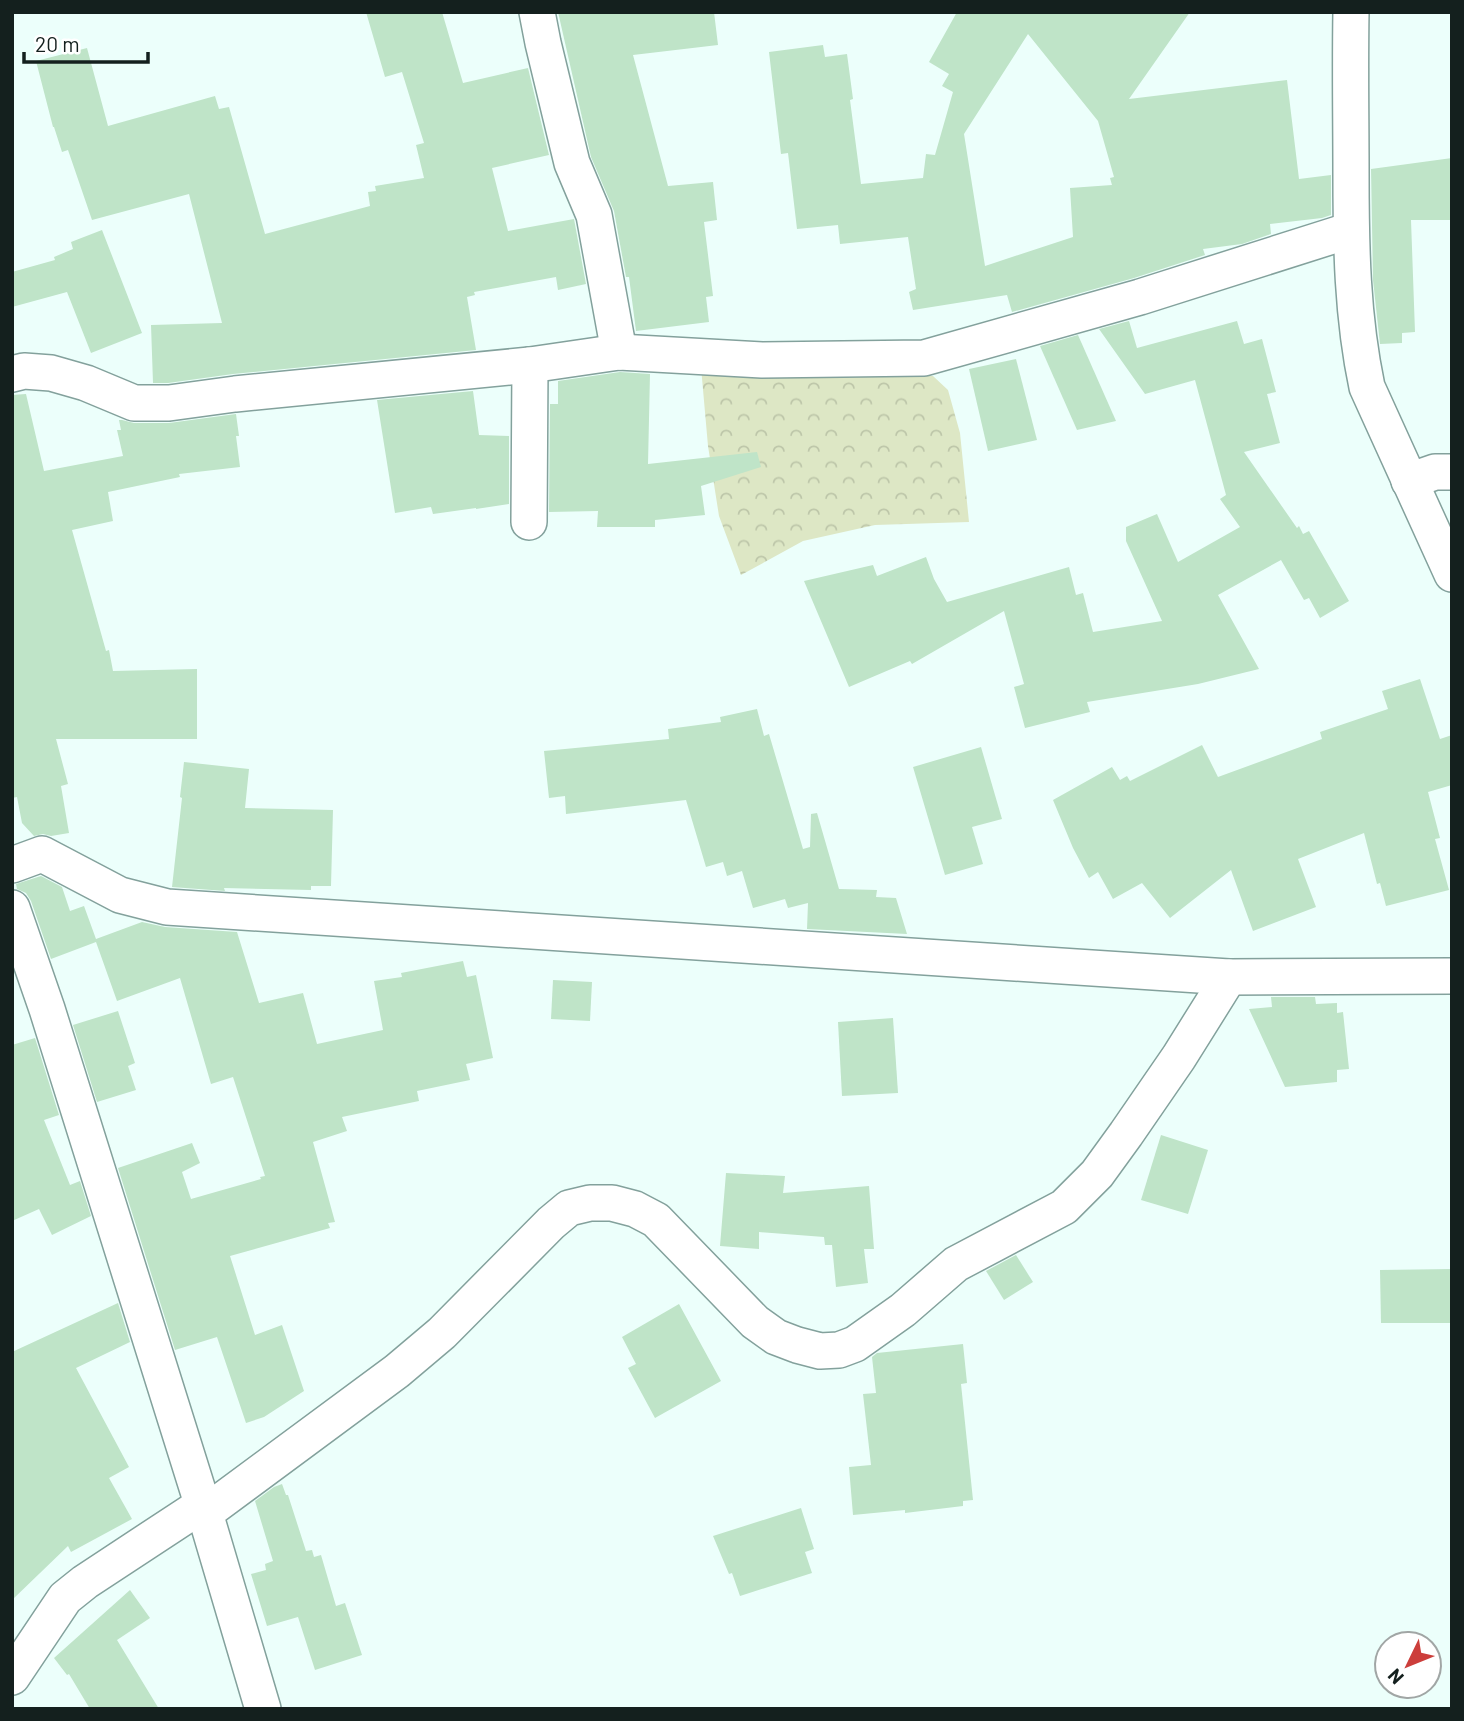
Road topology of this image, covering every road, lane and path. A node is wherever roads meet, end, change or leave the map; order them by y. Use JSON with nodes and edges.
{"nodes":[{"id":1,"x":537,"y":12,"type":"edge"},
{"id":2,"x":1351,"y":12,"type":"edge"},
{"id":3,"x":1351,"y":230,"type":"junction"},
{"id":4,"x":619,"y":352,"type":"junction"},
{"id":5,"x":530,"y":365,"type":"junction"},
{"id":6,"x":12,"y":374,"type":"edge"},
{"id":7,"x":1452,"y":472,"type":"edge"},
{"id":8,"x":1409,"y":481,"type":"junction"},
{"id":9,"x":529,"y":522,"type":"dead end"},
{"id":10,"x":1452,"y":574,"type":"edge"},
{"id":11,"x":12,"y":865,"type":"edge"},
{"id":12,"x":12,"y":908,"type":"edge"},
{"id":13,"x":1452,"y":976,"type":"edge"},
{"id":14,"x":1229,"y":977,"type":"junction"},
{"id":15,"x":203,"y":1509,"type":"junction"},
{"id":16,"x":12,"y":1677,"type":"edge"},
{"id":17,"x":263,"y":1709,"type":"edge"}],
"edges":[{"from":1,"to":4,"type":"street"},
{"from":2,"to":3,"type":"street"},
{"from":3,"to":4,"type":"street"},
{"from":3,"to":8,"type":"street"},
{"from":4,"to":5,"type":"street"},
{"from":5,"to":6,"type":"street"},
{"from":5,"to":9,"type":"street"},
{"from":7,"to":8,"type":"street"},
{"from":8,"to":10,"type":"street"},
{"from":11,"to":14,"type":"street"},
{"from":12,"to":15,"type":"street"},
{"from":13,"to":14,"type":"street"},
{"from":14,"to":15,"type":"street"},
{"from":15,"to":16,"type":"street"},
{"from":15,"to":17,"type":"street"}]}
